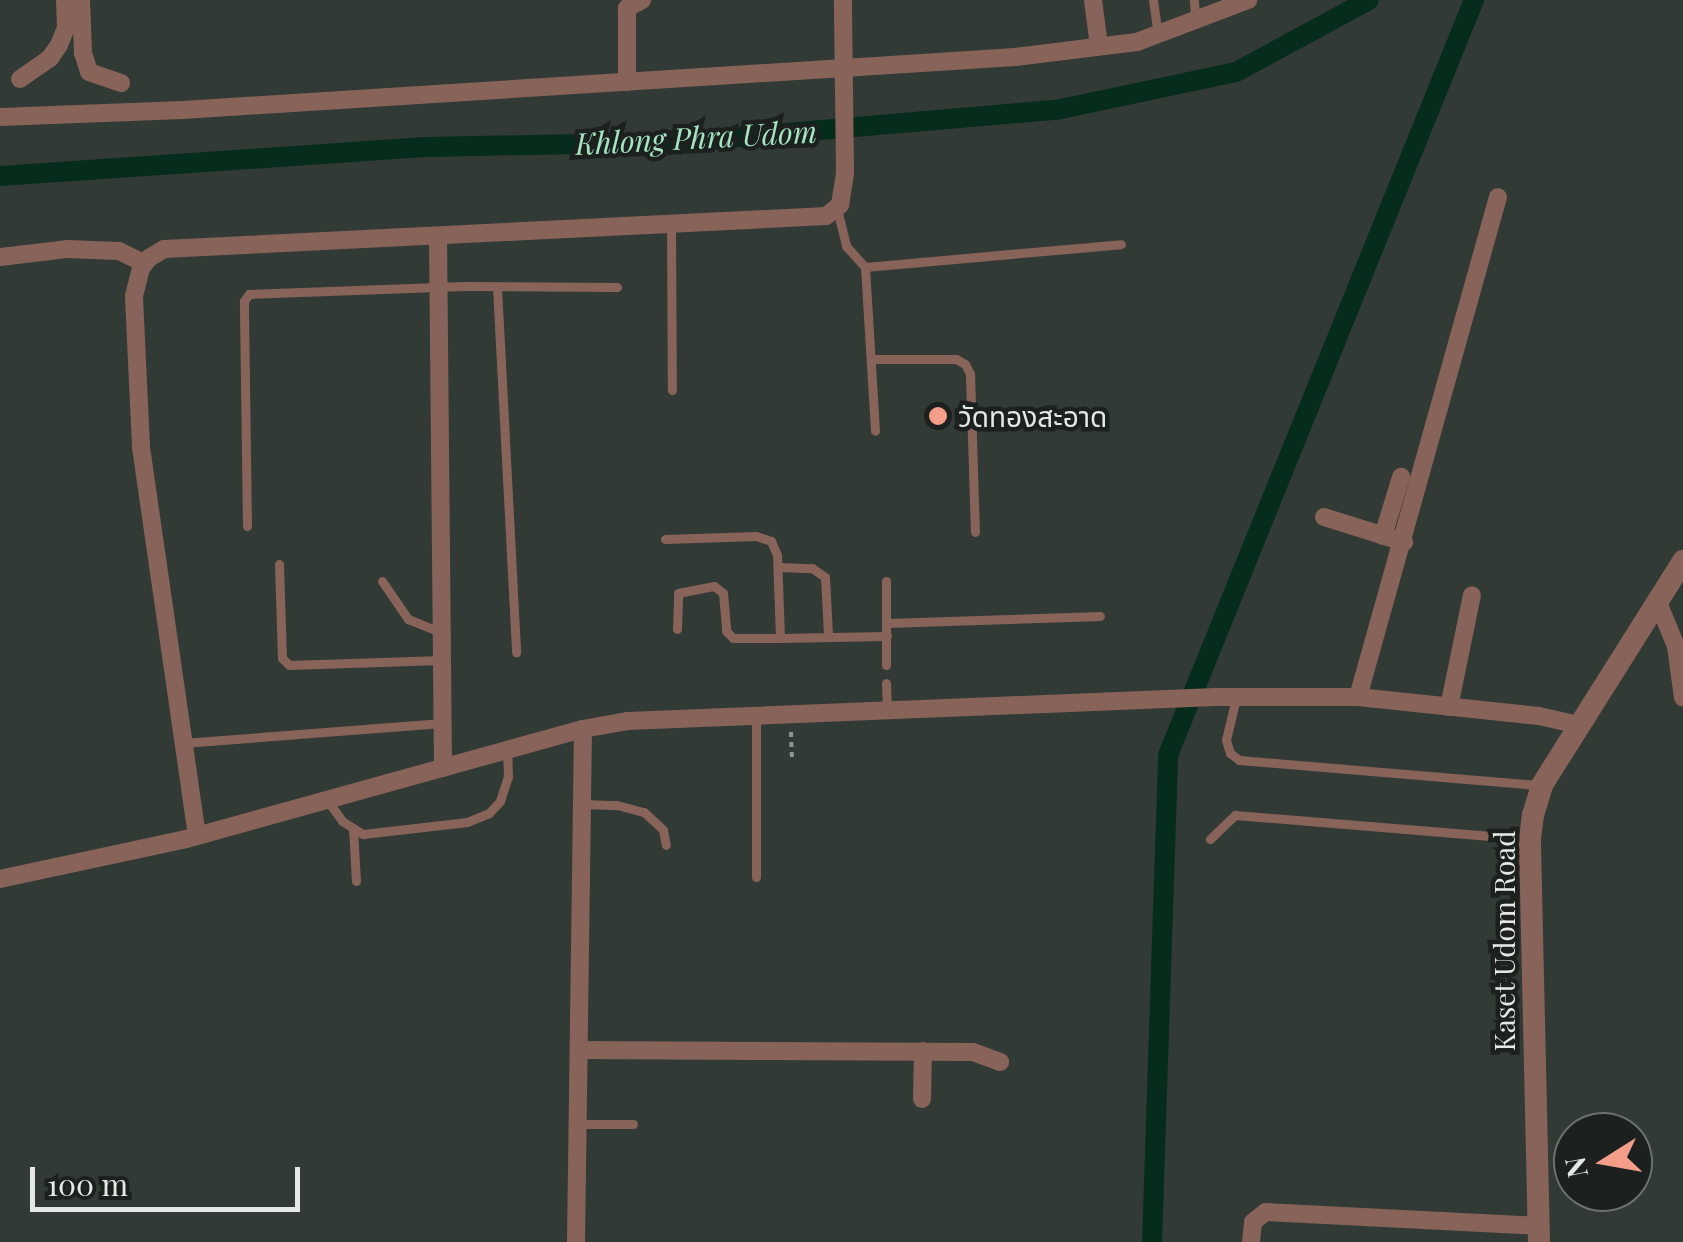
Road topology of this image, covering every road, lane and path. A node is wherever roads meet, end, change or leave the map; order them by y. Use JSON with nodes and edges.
{"nodes":[{"id":1,"x":65,"y":0,"type":"edge"},
{"id":2,"x":81,"y":0,"type":"edge"},
{"id":3,"x":642,"y":0,"type":"edge"},
{"id":4,"x":843,"y":0,"type":"edge"},
{"id":5,"x":1094,"y":0,"type":"edge"},
{"id":6,"x":1153,"y":0,"type":"edge"},
{"id":7,"x":1194,"y":0,"type":"edge"},
{"id":8,"x":1248,"y":0,"type":"edge"},
{"id":9,"x":1195,"y":23,"type":"junction"},
{"id":10,"x":1158,"y":35,"type":"junction"},
{"id":11,"x":1099,"y":46,"type":"junction"},
{"id":12,"x":843,"y":70,"type":"junction"},
{"id":13,"x":20,"y":79,"type":"dead end"},
{"id":14,"x":627,"y":82,"type":"junction"},
{"id":15,"x":120,"y":83,"type":"dead end"},
{"id":16,"x":0,"y":117,"type":"edge"},
{"id":17,"x":1498,"y":197,"type":"dead end"},
{"id":18,"x":837,"y":210,"type":"junction"},
{"id":19,"x":671,"y":226,"type":"junction"},
{"id":20,"x":438,"y":236,"type":"junction"},
{"id":21,"x":1121,"y":244,"type":"dead end"},
{"id":22,"x":0,"y":257,"type":"edge"},
{"id":23,"x":144,"y":264,"type":"junction"},
{"id":24,"x":864,"y":267,"type":"junction"},
{"id":25,"x":497,"y":286,"type":"junction"},
{"id":26,"x":439,"y":287,"type":"junction"},
{"id":27,"x":618,"y":288,"type":"dead end"},
{"id":28,"x":871,"y":359,"type":"junction"},
{"id":29,"x":672,"y":390,"type":"dead end"},
{"id":30,"x":875,"y":431,"type":"dead end"},
{"id":31,"x":1401,"y":478,"type":"dead end"},
{"id":32,"x":1324,"y":517,"type":"dead end"},
{"id":33,"x":247,"y":526,"type":"dead end"},
{"id":34,"x":975,"y":532,"type":"dead end"},
{"id":35,"x":1383,"y":536,"type":"junction"},
{"id":36,"x":665,"y":540,"type":"dead end"},
{"id":37,"x":1404,"y":542,"type":"junction"},
{"id":38,"x":1683,"y":560,"type":"edge"},
{"id":39,"x":279,"y":564,"type":"dead end"},
{"id":40,"x":778,"y":568,"type":"junction"},
{"id":41,"x":886,"y":580,"type":"dead end"},
{"id":42,"x":382,"y":581,"type":"dead end"},
{"id":43,"x":1472,"y":595,"type":"dead end"},
{"id":44,"x":1659,"y":605,"type":"junction"},
{"id":45,"x":1100,"y":616,"type":"dead end"},
{"id":46,"x":887,"y":623,"type":"junction"},
{"id":47,"x":676,"y":629,"type":"dead end"},
{"id":48,"x":442,"y":633,"type":"junction"},
{"id":49,"x":828,"y":635,"type":"junction"},
{"id":50,"x":888,"y":636,"type":"junction"},
{"id":51,"x":780,"y":638,"type":"junction"},
{"id":52,"x":516,"y":653,"type":"dead end"},
{"id":53,"x":442,"y":660,"type":"junction"},
{"id":54,"x":886,"y":665,"type":"dead end"},
{"id":55,"x":886,"y":683,"type":"dead end"},
{"id":56,"x":1358,"y":697,"type":"junction"},
{"id":57,"x":1236,"y":698,"type":"junction"},
{"id":58,"x":1683,"y":698,"type":"edge"},
{"id":59,"x":1448,"y":707,"type":"junction"},
{"id":60,"x":887,"y":710,"type":"junction"},
{"id":61,"x":790,"y":714,"type":"junction"},
{"id":62,"x":756,"y":715,"type":"junction"},
{"id":63,"x":442,"y":723,"type":"junction"},
{"id":64,"x":1579,"y":725,"type":"junction"},
{"id":65,"x":582,"y":729,"type":"junction"},
{"id":66,"x":184,"y":742,"type":"junction"},
{"id":67,"x":507,"y":750,"type":"junction"},
{"id":68,"x":792,"y":757,"type":"dead end"},
{"id":69,"x":443,"y":768,"type":"junction"},
{"id":70,"x":1542,"y":785,"type":"junction"},
{"id":71,"x":327,"y":800,"type":"junction"},
{"id":72,"x":582,"y":804,"type":"junction"},
{"id":73,"x":353,"y":828,"type":"junction"},
{"id":74,"x":197,"y":836,"type":"junction"},
{"id":75,"x":1210,"y":839,"type":"dead end"},
{"id":76,"x":1530,"y":839,"type":"junction"},
{"id":77,"x":666,"y":845,"type":"dead end"},
{"id":78,"x":756,"y":876,"type":"dead end"},
{"id":79,"x":0,"y":879,"type":"edge"},
{"id":80,"x":356,"y":882,"type":"dead end"},
{"id":81,"x":579,"y":1050,"type":"junction"},
{"id":82,"x":923,"y":1051,"type":"junction"},
{"id":83,"x":1000,"y":1062,"type":"dead end"},
{"id":84,"x":922,"y":1099,"type":"dead end"},
{"id":85,"x":578,"y":1124,"type":"junction"},
{"id":86,"x":633,"y":1124,"type":"dead end"},
{"id":87,"x":1538,"y":1234,"type":"edge"},
{"id":88,"x":576,"y":1242,"type":"edge"},
{"id":89,"x":1251,"y":1242,"type":"edge"}],
"edges":[{"from":1,"to":13,"type":"street"},
{"from":2,"to":15,"type":"street"},
{"from":3,"to":14,"type":"street"},
{"from":4,"to":12,"type":"street"},
{"from":5,"to":11,"type":"street"},
{"from":6,"to":10,"type":"lane"},
{"from":7,"to":9,"type":"lane"},
{"from":8,"to":9,"type":"street"},
{"from":9,"to":10,"type":"street"},
{"from":10,"to":11,"type":"street"},
{"from":11,"to":12,"type":"street"},
{"from":12,"to":14,"type":"street"},
{"from":12,"to":18,"type":"street"},
{"from":14,"to":16,"type":"street"},
{"from":17,"to":37,"type":"street"},
{"from":18,"to":19,"type":"street"},
{"from":18,"to":24,"type":"lane"},
{"from":19,"to":20,"type":"street"},
{"from":19,"to":29,"type":"lane"},
{"from":20,"to":23,"type":"street"},
{"from":20,"to":26,"type":"street"},
{"from":21,"to":24,"type":"lane"},
{"from":22,"to":23,"type":"street"},
{"from":23,"to":66,"type":"street"},
{"from":24,"to":28,"type":"lane"},
{"from":25,"to":26,"type":"lane"},
{"from":25,"to":27,"type":"lane"},
{"from":25,"to":52,"type":"lane"},
{"from":26,"to":33,"type":"lane"},
{"from":26,"to":48,"type":"street"},
{"from":28,"to":30,"type":"lane"},
{"from":28,"to":34,"type":"lane"},
{"from":31,"to":35,"type":"street"},
{"from":32,"to":35,"type":"street"},
{"from":35,"to":37,"type":"street"},
{"from":36,"to":40,"type":"lane"},
{"from":37,"to":56,"type":"street"},
{"from":38,"to":44,"type":"street","name":"Kaset Udom Road"},
{"from":39,"to":53,"type":"lane"},
{"from":40,"to":49,"type":"lane"},
{"from":40,"to":51,"type":"lane"},
{"from":41,"to":46,"type":"lane"},
{"from":42,"to":48,"type":"lane"},
{"from":43,"to":59,"type":"street"},
{"from":44,"to":58,"type":"street"},
{"from":44,"to":64,"type":"street","name":"Kaset Udom Road"},
{"from":45,"to":46,"type":"lane"},
{"from":46,"to":50,"type":"lane"},
{"from":47,"to":51,"type":"lane"},
{"from":48,"to":53,"type":"street"},
{"from":49,"to":50,"type":"lane"},
{"from":49,"to":51,"type":"lane"},
{"from":50,"to":54,"type":"lane"},
{"from":53,"to":63,"type":"street"},
{"from":55,"to":60,"type":"lane"},
{"from":56,"to":57,"type":"street"},
{"from":56,"to":59,"type":"street"},
{"from":57,"to":60,"type":"street"},
{"from":57,"to":70,"type":"lane"},
{"from":59,"to":64,"type":"street"},
{"from":60,"to":61,"type":"street"},
{"from":61,"to":62,"type":"street"},
{"from":61,"to":68,"type":"path"},
{"from":62,"to":65,"type":"street"},
{"from":62,"to":78,"type":"lane"},
{"from":63,"to":66,"type":"lane"},
{"from":63,"to":69,"type":"street"},
{"from":64,"to":70,"type":"street","name":"Kaset Udom Road"},
{"from":65,"to":67,"type":"street"},
{"from":65,"to":72,"type":"street"},
{"from":66,"to":74,"type":"street"},
{"from":67,"to":69,"type":"street"},
{"from":67,"to":73,"type":"lane"},
{"from":69,"to":71,"type":"street"},
{"from":70,"to":76,"type":"street","name":"Kaset Udom Road"},
{"from":71,"to":73,"type":"lane"},
{"from":71,"to":74,"type":"street"},
{"from":72,"to":77,"type":"lane"},
{"from":72,"to":81,"type":"street"},
{"from":73,"to":80,"type":"lane"},
{"from":74,"to":79,"type":"street"},
{"from":75,"to":76,"type":"lane"},
{"from":76,"to":87,"type":"street","name":"Kaset Udom Road"},
{"from":81,"to":82,"type":"street"},
{"from":81,"to":85,"type":"street"},
{"from":82,"to":83,"type":"street"},
{"from":82,"to":84,"type":"street"},
{"from":85,"to":86,"type":"lane"},
{"from":85,"to":88,"type":"street"},
{"from":87,"to":89,"type":"street"}]}
